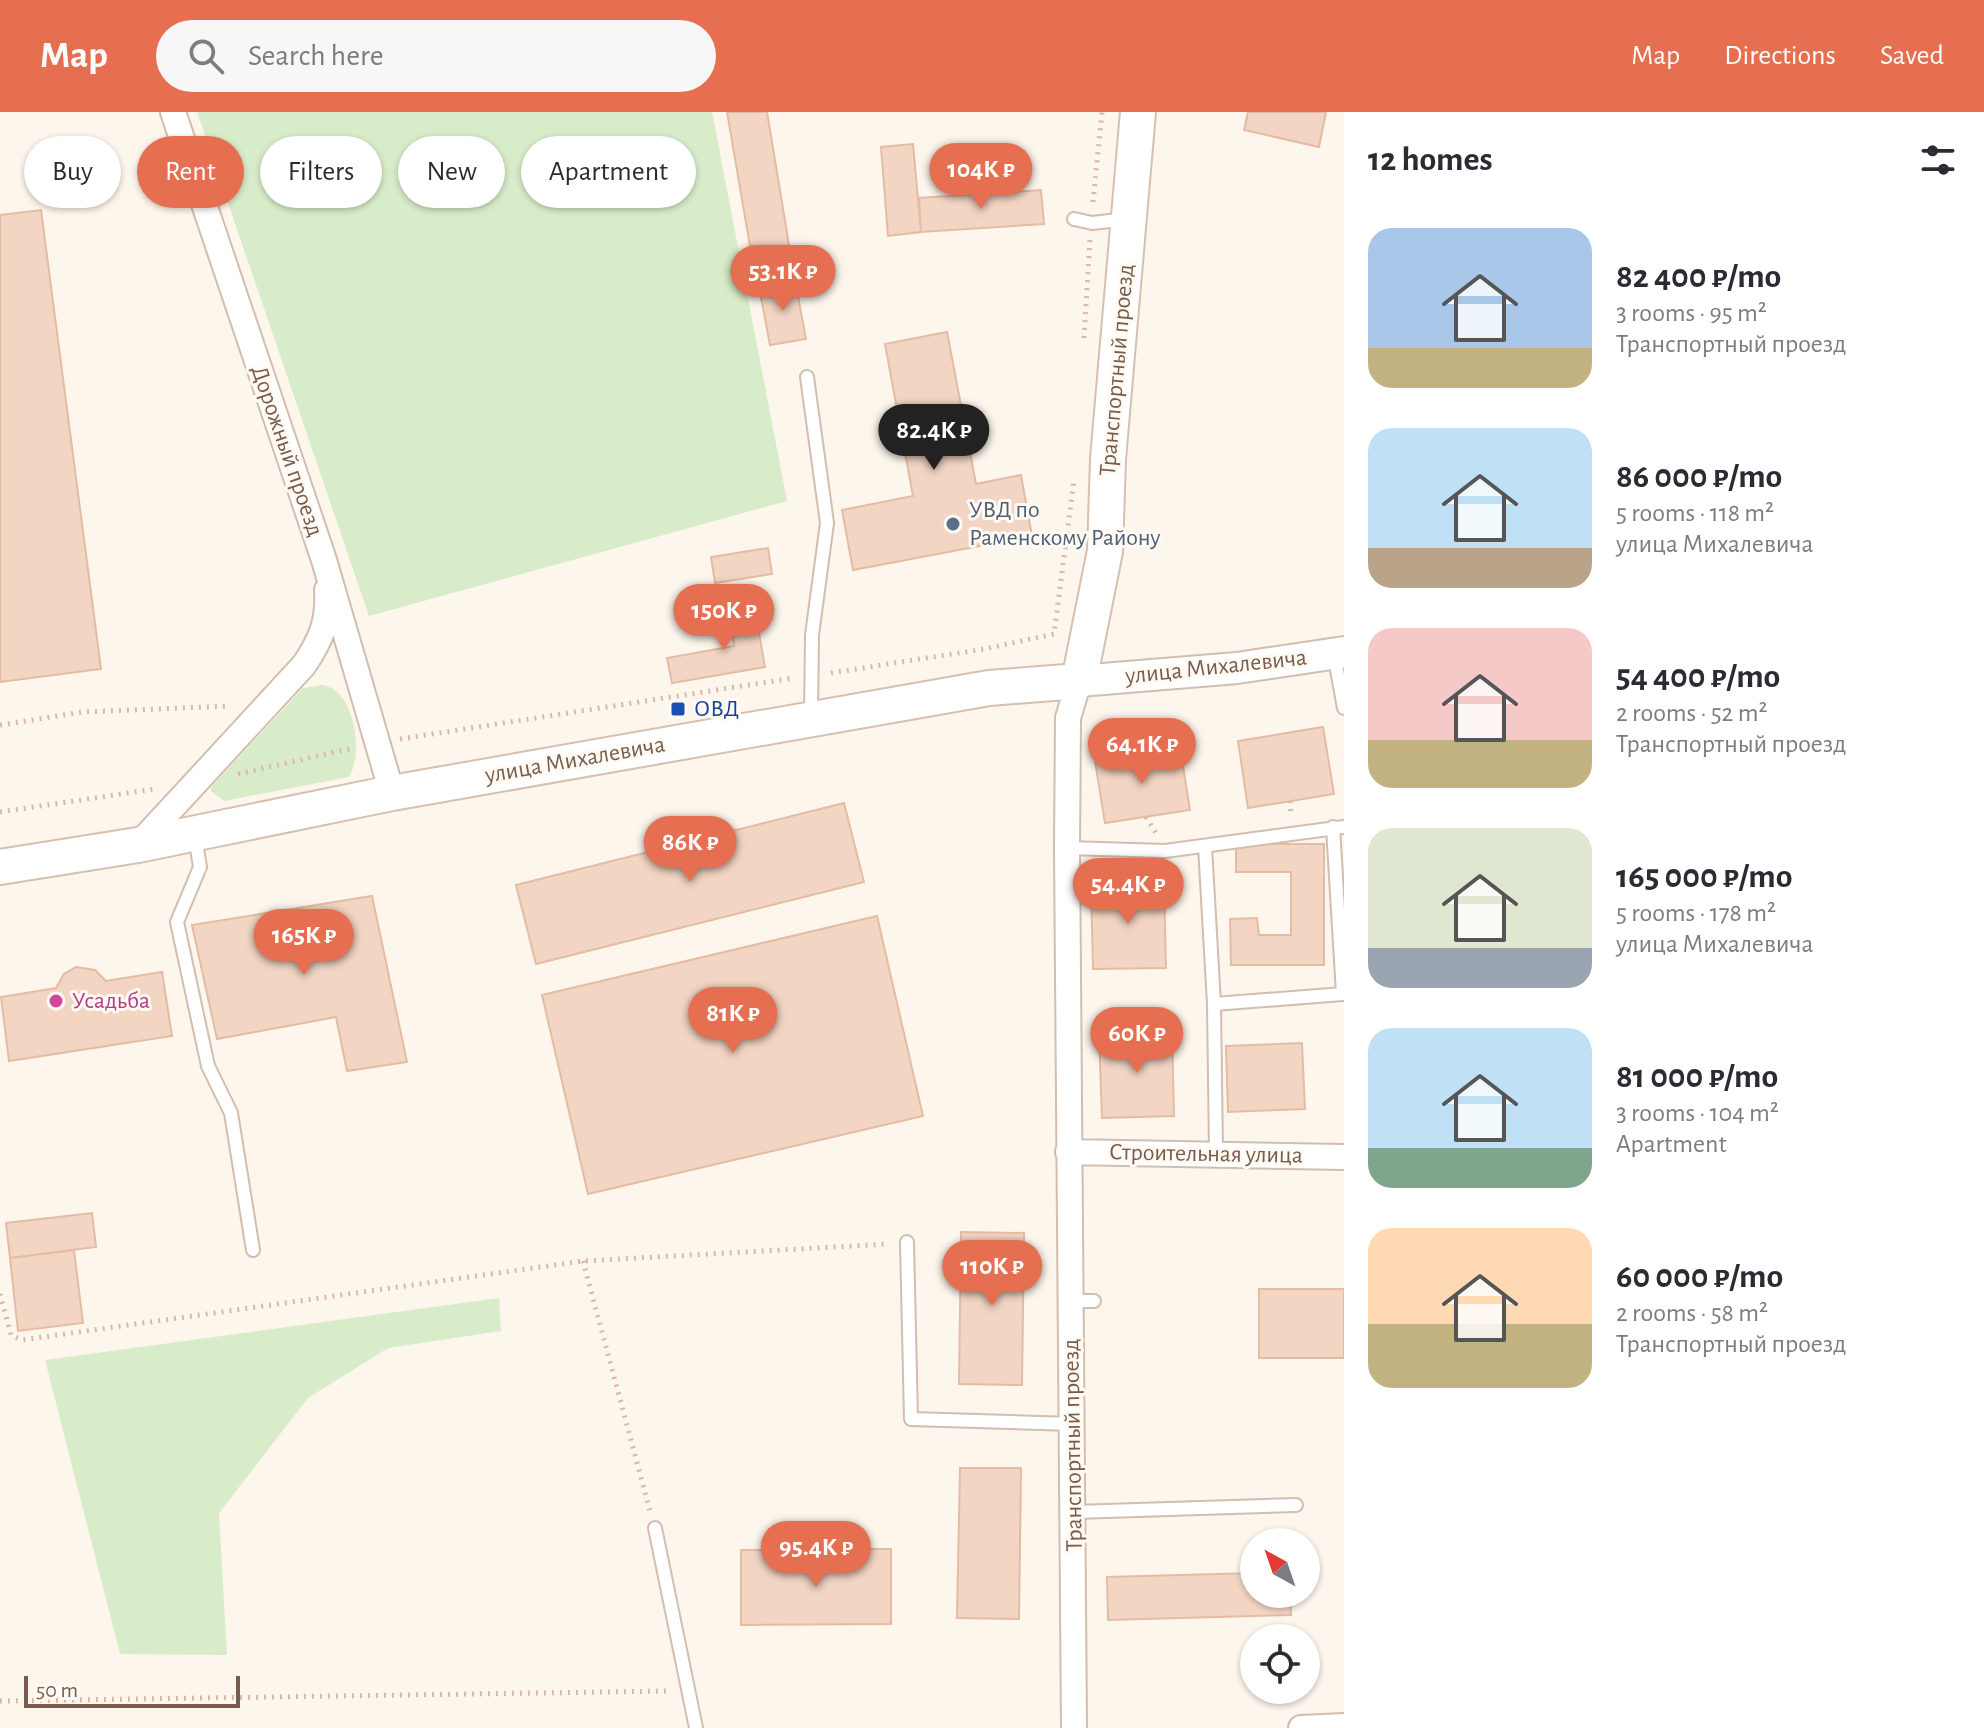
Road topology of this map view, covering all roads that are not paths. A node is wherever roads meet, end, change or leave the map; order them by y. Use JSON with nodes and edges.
{"nodes":[{"id":1,"x":173,"y":112,"type":"edge"},
{"id":2,"x":1138,"y":112,"type":"edge"},
{"id":3,"x":1131,"y":218,"type":"junction"},
{"id":4,"x":1074,"y":219,"type":"dead end"},
{"id":5,"x":807,"y":377,"type":"dead end"},
{"id":6,"x":324,"y":560,"type":"junction"},
{"id":7,"x":1339,"y":653,"type":"edge"},
{"id":8,"x":1079,"y":681,"type":"junction"},
{"id":9,"x":1344,"y":708,"type":"edge"},
{"id":10,"x":811,"y":719,"type":"junction"},
{"id":11,"x":392,"y":793,"type":"junction"},
{"id":12,"x":1339,"y":827,"type":"edge"},
{"id":13,"x":195,"y":833,"type":"junction"},
{"id":14,"x":138,"y":845,"type":"junction"},
{"id":15,"x":1205,"y":846,"type":"junction"},
{"id":16,"x":1067,"y":848,"type":"junction"},
{"id":17,"x":0,"y":867,"type":"edge"},
{"id":18,"x":1344,"y":994,"type":"edge"},
{"id":19,"x":1214,"y":1004,"type":"junction"},
{"id":20,"x":1068,"y":1152,"type":"junction"},
{"id":21,"x":1216,"y":1152,"type":"junction"},
{"id":22,"x":1344,"y":1157,"type":"edge"},
{"id":23,"x":907,"y":1242,"type":"road end"},
{"id":24,"x":253,"y":1250,"type":"dead end"},
{"id":25,"x":1072,"y":1424,"type":"junction"},
{"id":26,"x":1296,"y":1505,"type":"dead end"},
{"id":27,"x":1074,"y":1512,"type":"junction"},
{"id":28,"x":655,"y":1528,"type":"road end"},
{"id":29,"x":1344,"y":1726,"type":"edge"},
{"id":30,"x":696,"y":1728,"type":"edge"},
{"id":31,"x":1074,"y":1728,"type":"edge"},
{"id":32,"x":1301,"y":1728,"type":"edge"}],
"edges":[{"from":1,"to":6,"type":"street","name":"Дорожный проезд"},
{"from":2,"to":3,"type":"main road","name":"Транспортный проезд"},
{"from":3,"to":4,"type":"lane"},
{"from":3,"to":8,"type":"main road","name":"Транспортный проезд"},
{"from":5,"to":10,"type":"lane"},
{"from":6,"to":11,"type":"street","name":"Дорожный проезд"},
{"from":6,"to":14,"type":"street"},
{"from":7,"to":8,"type":"street","name":"улица Михалевича"},
{"from":7,"to":9,"type":"lane"},
{"from":8,"to":10,"type":"main road","name":"улица Михалевича"},
{"from":8,"to":16,"type":"street","name":"Транспортный проезд"},
{"from":10,"to":11,"type":"main road","name":"улица Михалевича"},
{"from":11,"to":13,"type":"main road","name":"улица Михалевича"},
{"from":12,"to":15,"type":"lane"},
{"from":12,"to":18,"type":"lane"},
{"from":13,"to":14,"type":"main road","name":"улица Михалевича"},
{"from":13,"to":24,"type":"lane"},
{"from":14,"to":17,"type":"main road","name":"улица Михалевича"},
{"from":15,"to":16,"type":"lane"},
{"from":15,"to":19,"type":"lane"},
{"from":16,"to":20,"type":"street","name":"Транспортный проезд"},
{"from":18,"to":19,"type":"lane"},
{"from":19,"to":21,"type":"lane"},
{"from":20,"to":21,"type":"street","name":"Строительная улица"},
{"from":20,"to":25,"type":"street","name":"Транспортный проезд"},
{"from":21,"to":22,"type":"street","name":"Строительная улица"},
{"from":23,"to":25,"type":"lane"},
{"from":25,"to":27,"type":"street","name":"Транспортный проезд"},
{"from":26,"to":27,"type":"lane"},
{"from":27,"to":31,"type":"street","name":"Транспортный проезд"},
{"from":28,"to":30,"type":"lane"},
{"from":29,"to":32,"type":"street"}]}
